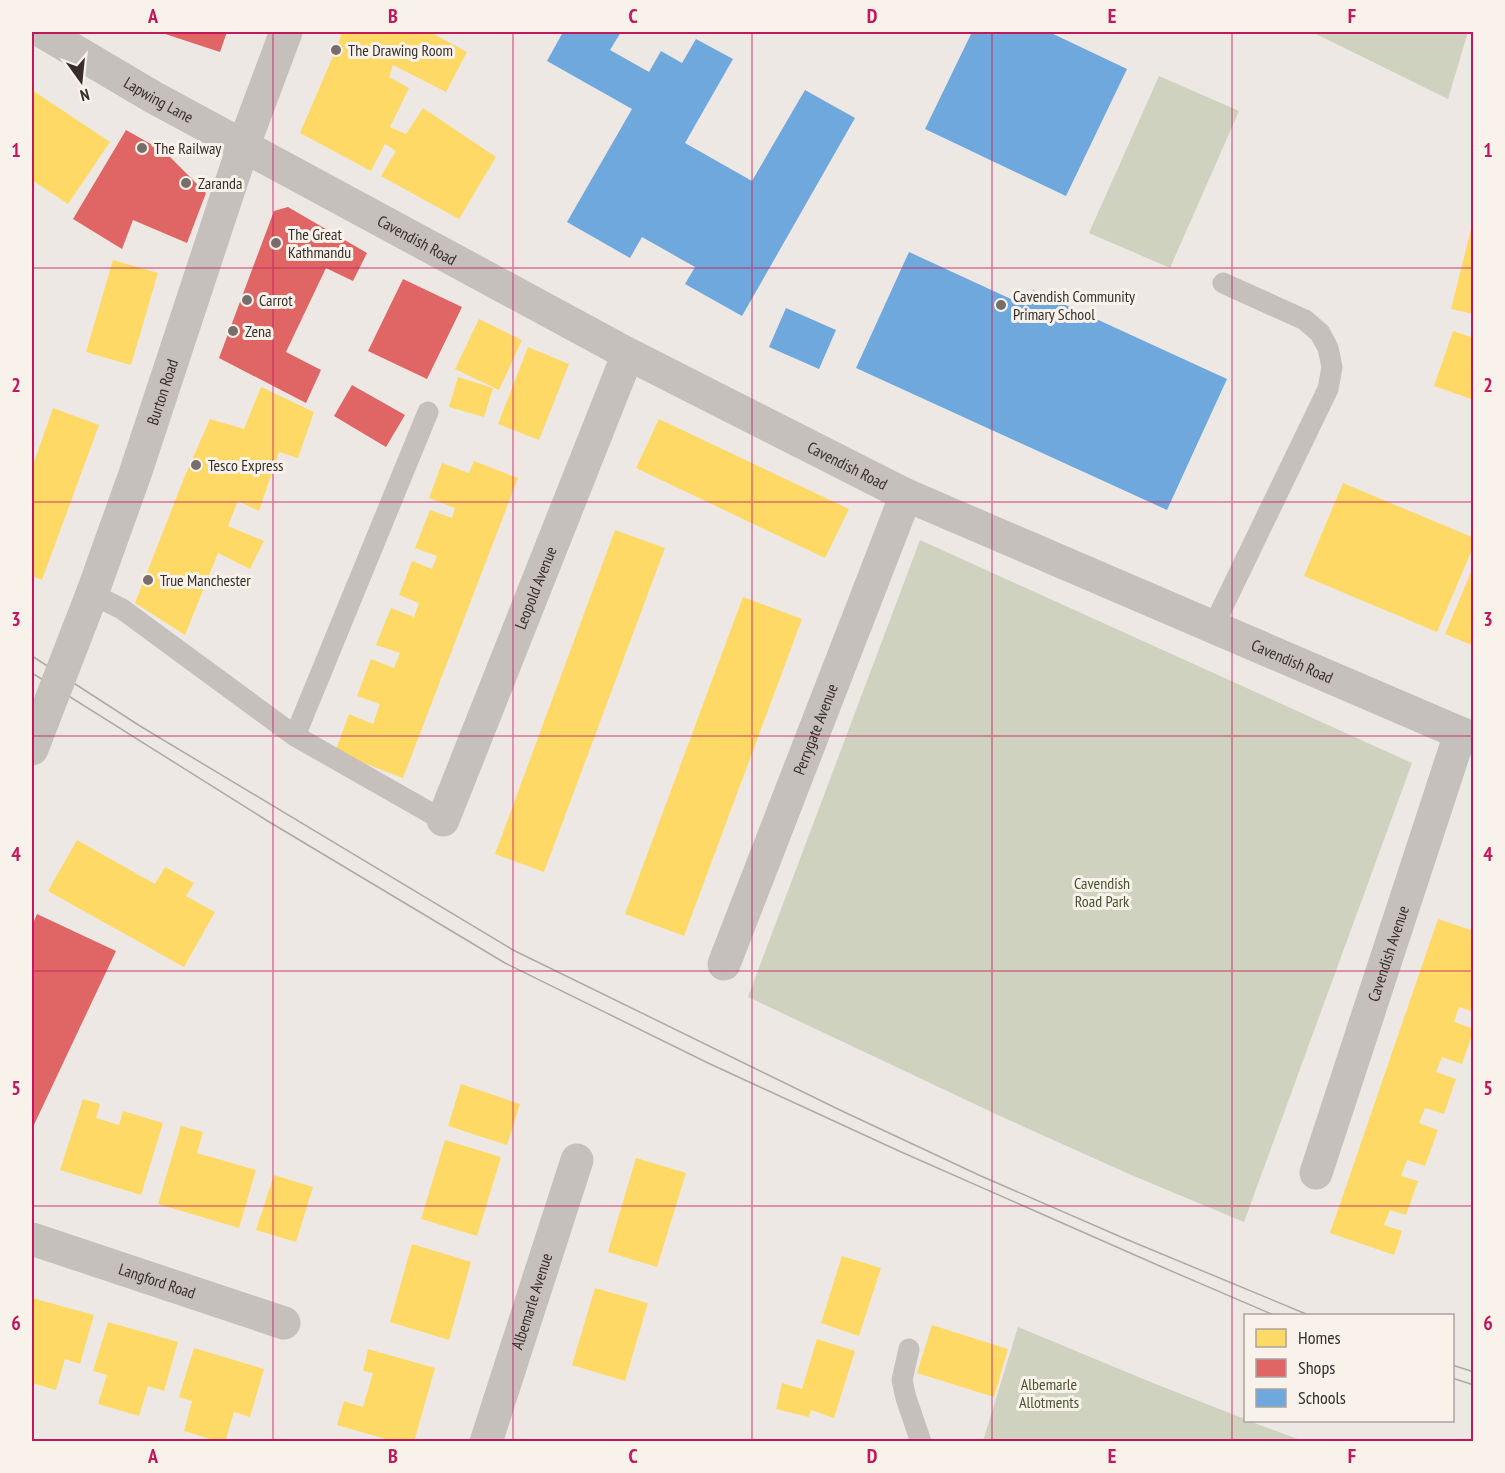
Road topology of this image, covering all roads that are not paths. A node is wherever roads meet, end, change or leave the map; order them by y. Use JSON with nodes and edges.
{"nodes":[{"id":1,"x":43,"y":32,"type":"edge"},
{"id":2,"x":286,"y":32,"type":"edge"},
{"id":3,"x":243,"y":147,"type":"junction"},
{"id":4,"x":1223,"y":284,"type":"dead end"},
{"id":5,"x":628,"y":354,"type":"junction"},
{"id":6,"x":428,"y":412,"type":"dead end"},
{"id":7,"x":906,"y":495,"type":"junction"},
{"id":8,"x":92,"y":594,"type":"junction"},
{"id":9,"x":1213,"y":627,"type":"junction"},
{"id":10,"x":295,"y":736,"type":"junction"},
{"id":11,"x":1467,"y":736,"type":"edge"},
{"id":12,"x":32,"y":749,"type":"edge"},
{"id":13,"x":442,"y":820,"type":"joint"},
{"id":14,"x":724,"y":964,"type":"dead end"},
{"id":15,"x":577,"y":1161,"type":"dead end"},
{"id":16,"x":1316,"y":1173,"type":"dead end"},
{"id":17,"x":32,"y":1239,"type":"edge"},
{"id":18,"x":284,"y":1323,"type":"dead end"},
{"id":19,"x":909,"y":1349,"type":"dead end"},
{"id":20,"x":486,"y":1442,"type":"edge"},
{"id":21,"x":921,"y":1442,"type":"edge"}],
"edges":[{"from":1,"to":3,"type":"street","name":"Lapwing Lane"},
{"from":2,"to":3,"type":"street","name":"Burton Road"},
{"from":3,"to":5,"type":"street","name":"Cavendish Road"},
{"from":3,"to":8,"type":"street","name":"Burton Road"},
{"from":4,"to":9,"type":"lane"},
{"from":5,"to":7,"type":"street","name":"Cavendish Road"},
{"from":5,"to":13,"type":"street","name":"Leopold Avenue"},
{"from":6,"to":10,"type":"lane"},
{"from":7,"to":9,"type":"street","name":"Cavendish Road"},
{"from":7,"to":14,"type":"street","name":"Perrygate Avenue"},
{"from":8,"to":10,"type":"lane"},
{"from":8,"to":12,"type":"street","name":"Burton Road","bridge":true},
{"from":9,"to":11,"type":"street","name":"Cavendish Road"},
{"from":10,"to":13,"type":"lane"},
{"from":11,"to":16,"type":"street","name":"Cavendish Avenue"},
{"from":15,"to":20,"type":"street","name":"Albemarle Avenue"},
{"from":17,"to":18,"type":"street","name":"Langford Road"},
{"from":19,"to":21,"type":"lane"}]}
